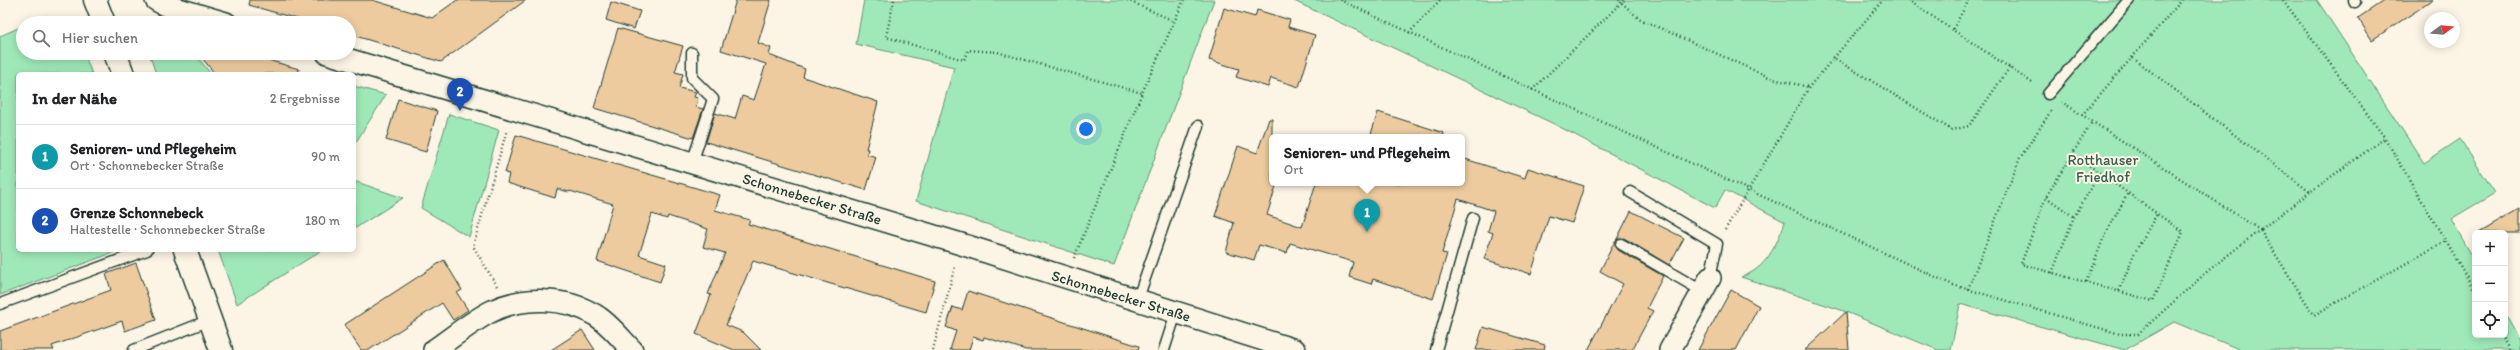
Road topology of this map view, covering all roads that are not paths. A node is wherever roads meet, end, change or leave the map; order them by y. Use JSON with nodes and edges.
{"nodes":[{"id":1,"x":156,"y":0,"type":"edge"},
{"id":2,"x":2129,"y":0,"type":"edge"},
{"id":3,"x":98,"y":1,"type":"edge"},
{"id":4,"x":102,"y":16,"type":"edge"},
{"id":5,"x":202,"y":16,"type":"edge"},
{"id":6,"x":692,"y":53,"type":"dead end"},
{"id":7,"x":118,"y":60,"type":"edge"},
{"id":8,"x":350,"y":60,"type":"edge"},
{"id":9,"x":122,"y":72,"type":"edge"},
{"id":10,"x":2048,"y":94,"type":"road end"},
{"id":11,"x":1198,"y":126,"type":"dead end"},
{"id":12,"x":692,"y":163,"type":"junction"},
{"id":13,"x":1630,"y":192,"type":"dead end"},
{"id":14,"x":1473,"y":218,"type":"dead end"},
{"id":15,"x":1621,"y":244,"type":"dead end"},
{"id":16,"x":142,"y":252,"type":"edge"},
{"id":17,"x":186,"y":252,"type":"edge"},
{"id":18,"x":1706,"y":285,"type":"junction"},
{"id":19,"x":1136,"y":301,"type":"junction"},
{"id":20,"x":0,"y":304,"type":"edge"},
{"id":21,"x":1176,"y":313,"type":"junction"},
{"id":22,"x":210,"y":320,"type":"junction"},
{"id":23,"x":134,"y":350,"type":"edge"},
{"id":24,"x":221,"y":350,"type":"edge"},
{"id":25,"x":434,"y":350,"type":"edge"},
{"id":26,"x":632,"y":350,"type":"edge"},
{"id":27,"x":1164,"y":350,"type":"edge"},
{"id":28,"x":1295,"y":350,"type":"edge"},
{"id":29,"x":1436,"y":350,"type":"edge"},
{"id":30,"x":1670,"y":350,"type":"edge"}],
"edges":[{"from":1,"to":5,"type":"street"},
{"from":2,"to":10,"type":"lane"},
{"from":3,"to":4,"type":"street"},
{"from":6,"to":12,"type":"lane"},
{"from":7,"to":9,"type":"street"},
{"from":8,"to":12,"type":"street","name":"Schonnebecker Straße"},
{"from":11,"to":19,"type":"lane"},
{"from":12,"to":19,"type":"street","name":"Schonnebecker Straße"},
{"from":13,"to":18,"type":"lane"},
{"from":14,"to":29,"type":"lane"},
{"from":15,"to":18,"type":"lane"},
{"from":16,"to":20,"type":"lane"},
{"from":17,"to":22,"type":"street"},
{"from":18,"to":30,"type":"street"},
{"from":19,"to":21,"type":"street","name":"Schonnebecker Straße"},
{"from":21,"to":27,"type":"lane"},
{"from":21,"to":28,"type":"street","name":"Schonnebecker Straße"},
{"from":22,"to":23,"type":"lane"},
{"from":22,"to":24,"type":"street"},
{"from":25,"to":26,"type":"street"}]}
